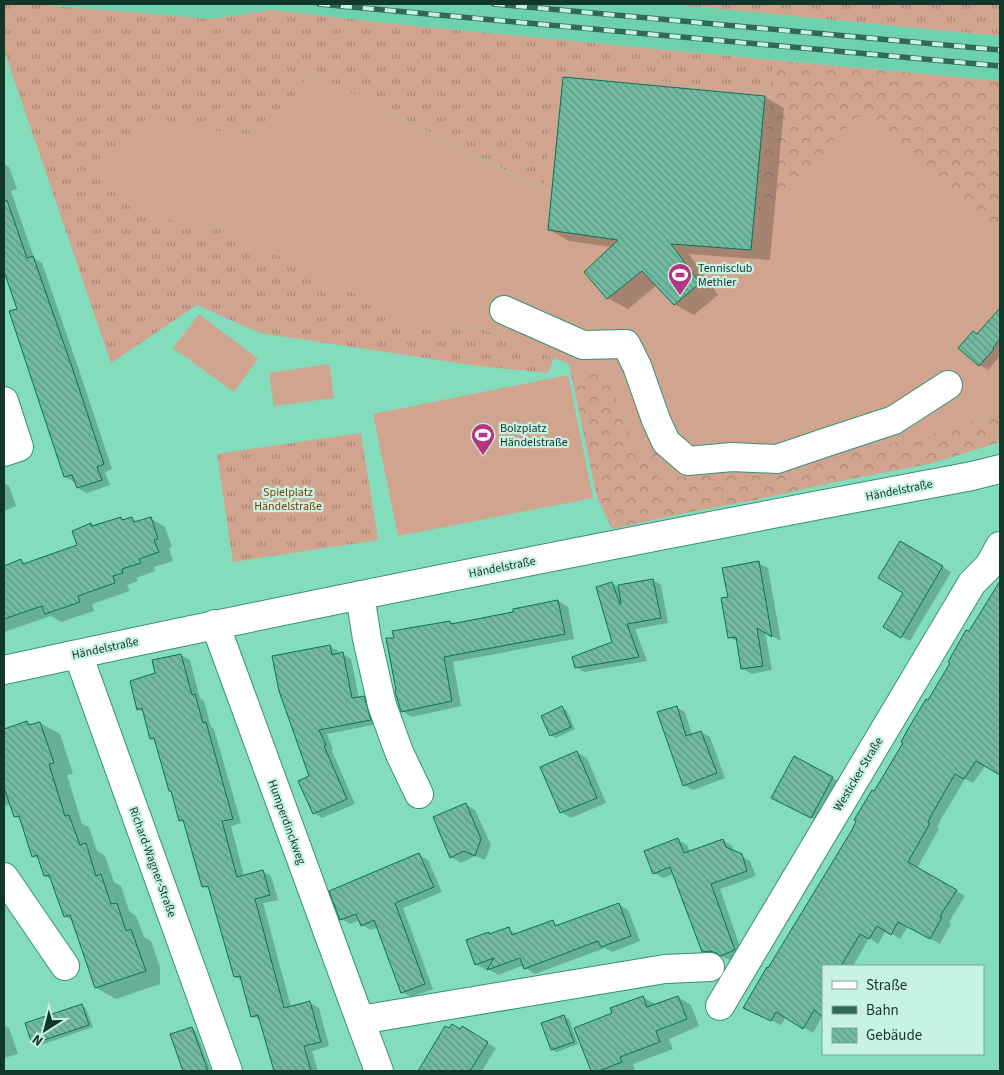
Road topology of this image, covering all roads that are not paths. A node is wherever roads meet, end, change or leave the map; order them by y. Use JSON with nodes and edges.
{"nodes":[{"id":1,"x":504,"y":310,"type":"dead end"},
{"id":2,"x":948,"y":385,"type":"dead end"},
{"id":3,"x":4,"y":401,"type":"edge"},
{"id":4,"x":4,"y":452,"type":"edge"},
{"id":5,"x":1000,"y":469,"type":"edge"},
{"id":6,"x":1000,"y":546,"type":"edge"},
{"id":7,"x":349,"y":598,"type":"junction"},
{"id":8,"x":215,"y":624,"type":"junction"},
{"id":9,"x":78,"y":654,"type":"junction"},
{"id":10,"x":4,"y":670,"type":"edge"},
{"id":11,"x":358,"y":688,"type":"dead end"},
{"id":12,"x":419,"y":794,"type":"dead end"},
{"id":13,"x":4,"y":877,"type":"edge"},
{"id":14,"x":65,"y":966,"type":"dead end"},
{"id":15,"x":710,"y":968,"type":"dead end"},
{"id":16,"x":720,"y":1006,"type":"dead end"},
{"id":17,"x":360,"y":1020,"type":"junction"},
{"id":18,"x":228,"y":1071,"type":"edge"},
{"id":19,"x":379,"y":1071,"type":"edge"}],
"edges":[{"from":1,"to":2,"type":"street"},
{"from":3,"to":4,"type":"street"},
{"from":5,"to":7,"type":"street","name":"Händelstraße"},
{"from":6,"to":16,"type":"street","name":"Westicker Straße"},
{"from":7,"to":8,"type":"street","name":"Händelstraße"},
{"from":7,"to":11,"type":"street"},
{"from":7,"to":12,"type":"street"},
{"from":8,"to":9,"type":"street","name":"Händelstraße"},
{"from":8,"to":17,"type":"street","name":"Humperdinckweg"},
{"from":9,"to":10,"type":"street","name":"Händelstraße"},
{"from":9,"to":18,"type":"street","name":"Richard-Wagner-Straße"},
{"from":13,"to":14,"type":"street"},
{"from":15,"to":17,"type":"street"},
{"from":17,"to":19,"type":"street","name":"Humperdinckweg"}]}
